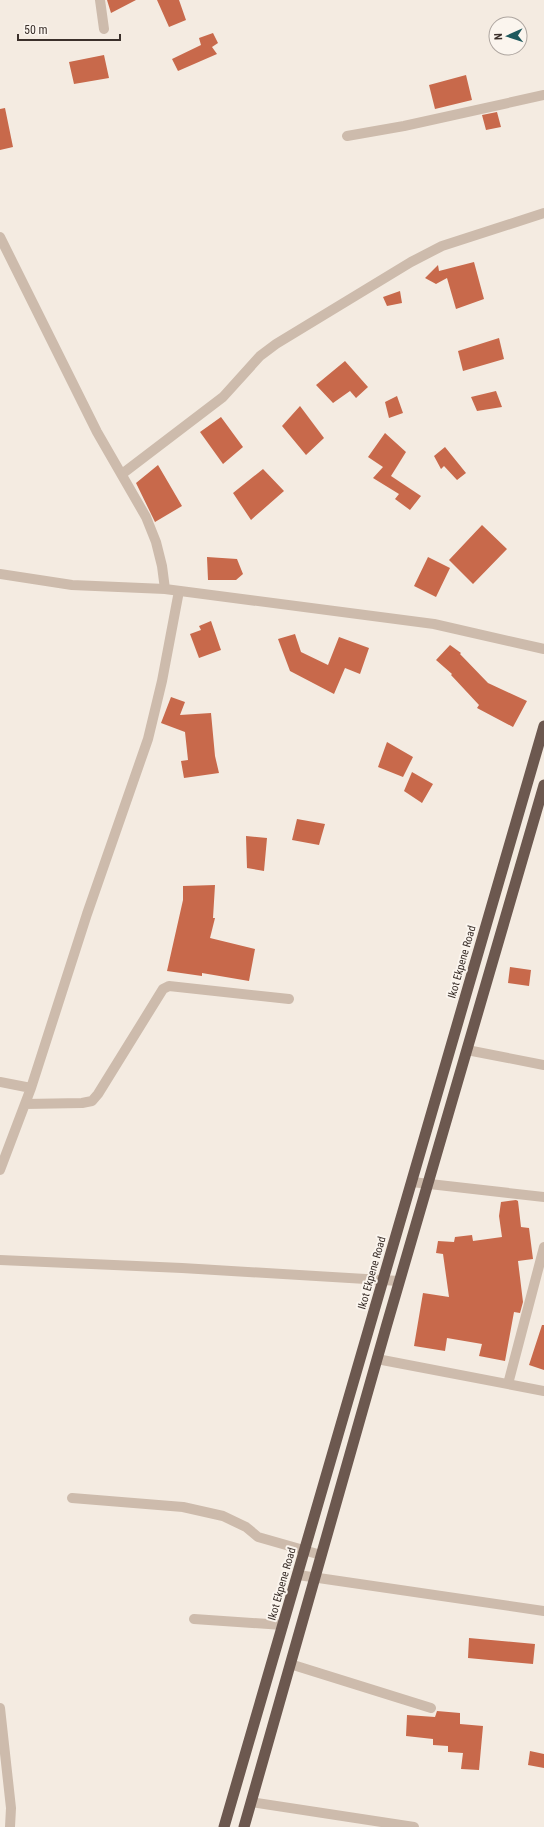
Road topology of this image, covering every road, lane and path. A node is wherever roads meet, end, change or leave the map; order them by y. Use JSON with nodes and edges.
{"nodes":[{"id":1,"x":100,"y":0,"type":"edge"},
{"id":2,"x":104,"y":29,"type":"dead end"},
{"id":3,"x":544,"y":95,"type":"edge"},
{"id":4,"x":347,"y":136,"type":"dead end"},
{"id":5,"x":544,"y":213,"type":"edge"},
{"id":6,"x":0,"y":237,"type":"edge"},
{"id":7,"x":122,"y":474,"type":"junction"},
{"id":8,"x":0,"y":574,"type":"edge"},
{"id":9,"x":165,"y":589,"type":"junction"},
{"id":10,"x":179,"y":591,"type":"junction"},
{"id":11,"x":544,"y":649,"type":"edge"},
{"id":12,"x":544,"y":726,"type":"edge"},
{"id":13,"x":544,"y":785,"type":"edge"},
{"id":14,"x":289,"y":999,"type":"dead end"},
{"id":15,"x":467,"y":1050,"type":"junction"},
{"id":16,"x":544,"y":1064,"type":"edge"},
{"id":17,"x":0,"y":1082,"type":"edge"},
{"id":18,"x":31,"y":1088,"type":"junction"},
{"id":19,"x":25,"y":1104,"type":"junction"},
{"id":20,"x":0,"y":1170,"type":"edge"},
{"id":21,"x":412,"y":1182,"type":"junction"},
{"id":22,"x":428,"y":1183,"type":"junction"},
{"id":23,"x":544,"y":1197,"type":"edge"},
{"id":24,"x":544,"y":1247,"type":"edge"},
{"id":25,"x":0,"y":1260,"type":"edge"},
{"id":26,"x":384,"y":1281,"type":"junction"},
{"id":27,"x":399,"y":1281,"type":"junction"},
{"id":28,"x":377,"y":1359,"type":"junction"},
{"id":29,"x":508,"y":1384,"type":"junction"},
{"id":30,"x":544,"y":1391,"type":"edge"},
{"id":31,"x":72,"y":1498,"type":"dead end"},
{"id":32,"x":305,"y":1551,"type":"junction"},
{"id":33,"x":321,"y":1556,"type":"junction"},
{"id":34,"x":298,"y":1575,"type":"junction"},
{"id":35,"x":315,"y":1578,"type":"junction"},
{"id":36,"x":544,"y":1611,"type":"edge"},
{"id":37,"x":194,"y":1619,"type":"dead end"},
{"id":38,"x":283,"y":1625,"type":"junction"},
{"id":39,"x":290,"y":1664,"type":"junction"},
{"id":40,"x":0,"y":1708,"type":"edge"},
{"id":41,"x":431,"y":1708,"type":"dead end"},
{"id":42,"x":251,"y":1802,"type":"junction"},
{"id":43,"x":364,"y":1823,"type":"edge"},
{"id":44,"x":10,"y":1827,"type":"edge"},
{"id":45,"x":224,"y":1827,"type":"edge"},
{"id":46,"x":244,"y":1827,"type":"edge"},
{"id":47,"x":414,"y":1827,"type":"edge"}],
"edges":[{"from":1,"to":2,"type":"street"},
{"from":3,"to":4,"type":"street"},
{"from":5,"to":7,"type":"street"},
{"from":6,"to":7,"type":"street"},
{"from":7,"to":9,"type":"street"},
{"from":8,"to":9,"type":"street"},
{"from":9,"to":10,"type":"street"},
{"from":10,"to":11,"type":"street"},
{"from":10,"to":18,"type":"street"},
{"from":12,"to":21,"type":"highway","name":"Ikot Ekpene Road"},
{"from":13,"to":15,"type":"highway"},
{"from":14,"to":19,"type":"street"},
{"from":15,"to":16,"type":"street"},
{"from":15,"to":22,"type":"highway"},
{"from":17,"to":18,"type":"street"},
{"from":18,"to":19,"type":"street"},
{"from":19,"to":20,"type":"street"},
{"from":21,"to":22,"type":"street"},
{"from":21,"to":26,"type":"highway","name":"Ikot Ekpene Road"},
{"from":22,"to":23,"type":"street"},
{"from":22,"to":27,"type":"highway"},
{"from":24,"to":29,"type":"street"},
{"from":25,"to":26,"type":"street"},
{"from":26,"to":27,"type":"street"},
{"from":26,"to":32,"type":"highway","name":"Ikot Ekpene Road"},
{"from":27,"to":28,"type":"highway"},
{"from":28,"to":29,"type":"street"},
{"from":28,"to":33,"type":"highway"},
{"from":29,"to":30,"type":"street"},
{"from":31,"to":32,"type":"street"},
{"from":32,"to":33,"type":"street"},
{"from":32,"to":34,"type":"highway","name":"Ikot Ekpene Road"},
{"from":33,"to":35,"type":"highway"},
{"from":34,"to":35,"type":"street"},
{"from":34,"to":38,"type":"highway","name":"Ikot Ekpene Road"},
{"from":35,"to":36,"type":"street"},
{"from":35,"to":39,"type":"highway"},
{"from":37,"to":38,"type":"street"},
{"from":38,"to":45,"type":"highway","name":"Ikot Ekpene Road"},
{"from":39,"to":41,"type":"street"},
{"from":39,"to":42,"type":"highway"},
{"from":40,"to":44,"type":"street"},
{"from":42,"to":43,"type":"street"},
{"from":42,"to":46,"type":"highway"},
{"from":43,"to":47,"type":"street"}]}
